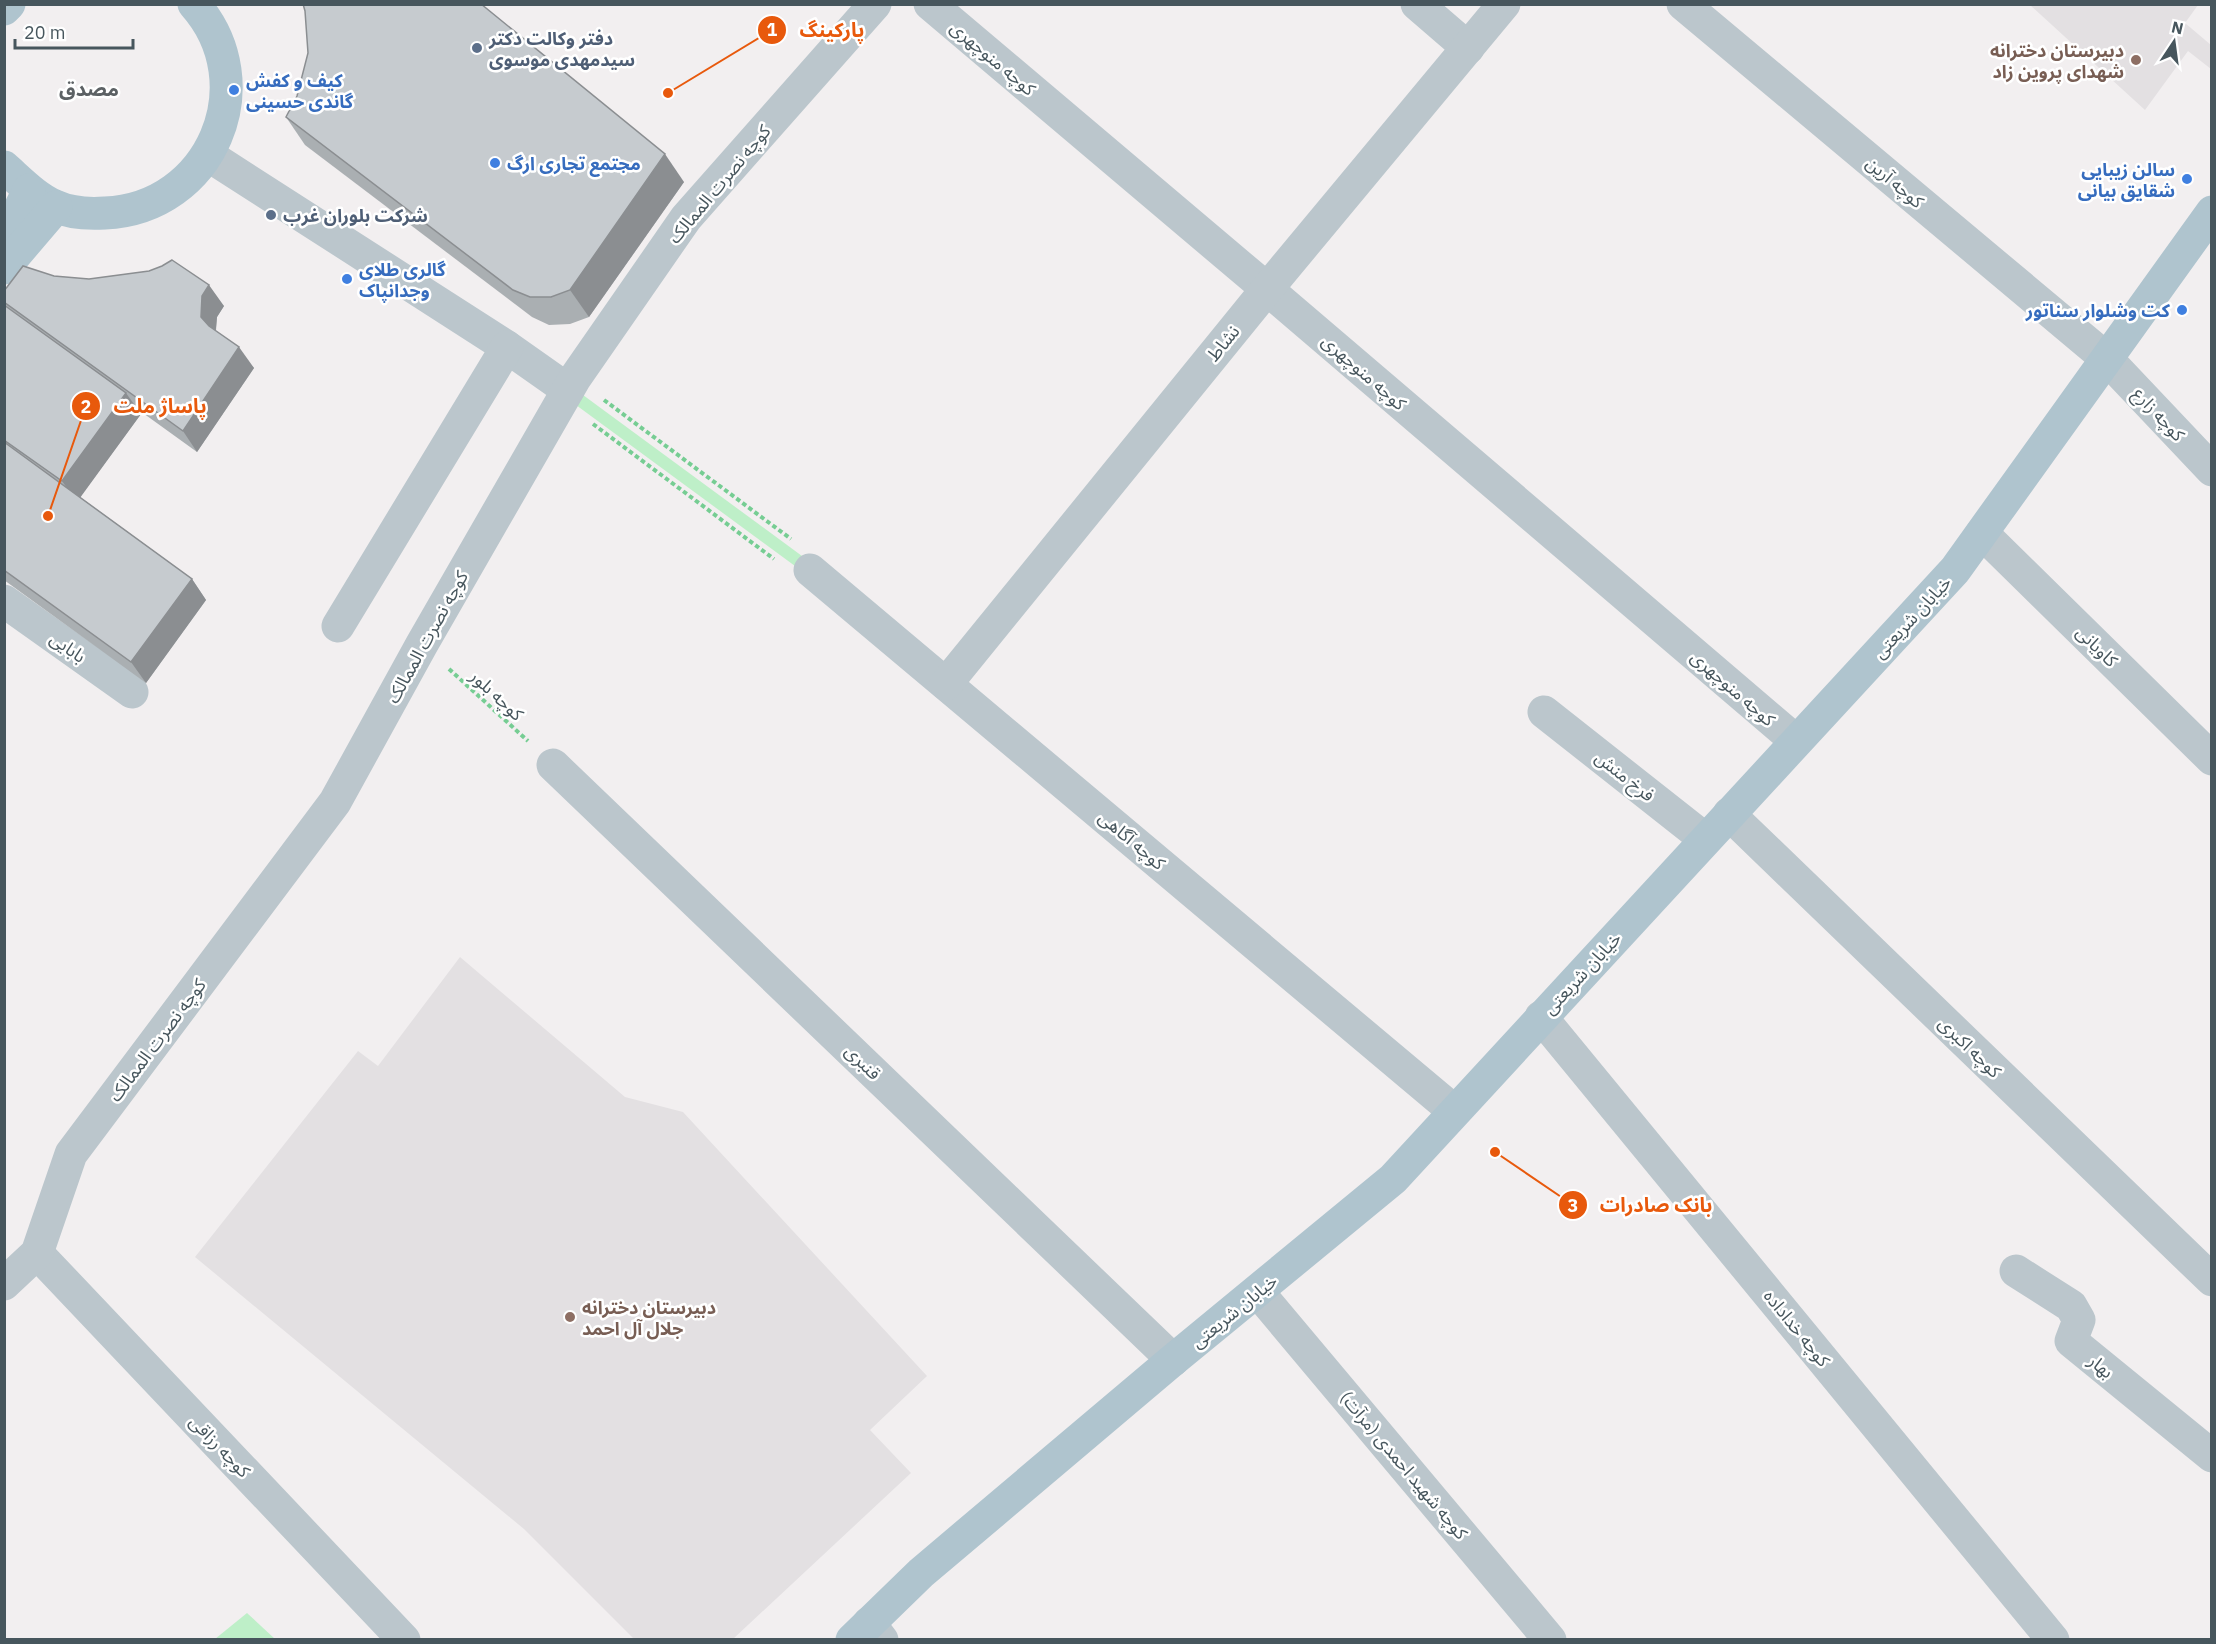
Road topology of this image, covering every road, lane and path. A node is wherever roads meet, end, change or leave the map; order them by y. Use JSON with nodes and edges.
{"nodes":[{"id":1,"x":9,"y":4,"type":"edge"},
{"id":2,"x":875,"y":4,"type":"edge"},
{"id":3,"x":930,"y":4,"type":"edge"},
{"id":4,"x":1417,"y":4,"type":"edge"},
{"id":5,"x":1504,"y":4,"type":"edge"},
{"id":6,"x":1683,"y":4,"type":"edge"},
{"id":7,"x":195,"y":5,"type":"edge"},
{"id":8,"x":4,"y":9,"type":"edge"},
{"id":9,"x":1468,"y":48,"type":"junction"},
{"id":10,"x":208,"y":155,"type":"junction"},
{"id":11,"x":4,"y":167,"type":"edge"},
{"id":12,"x":42,"y":198,"type":"junction"},
{"id":13,"x":2211,"y":212,"type":"edge"},
{"id":14,"x":4,"y":241,"type":"edge"},
{"id":15,"x":4,"y":268,"type":"edge"},
{"id":16,"x":1267,"y":289,"type":"junction"},
{"id":17,"x":507,"y":347,"type":"junction"},
{"id":18,"x":2107,"y":359,"type":"junction"},
{"id":19,"x":568,"y":390,"type":"junction"},
{"id":20,"x":2211,"y":470,"type":"edge"},
{"id":21,"x":1982,"y":533,"type":"junction"},
{"id":22,"x":810,"y":570,"type":"junction"},
{"id":23,"x":4,"y":602,"type":"edge"},
{"id":24,"x":338,"y":626,"type":"dead end"},
{"id":25,"x":422,"y":644,"type":"junction"},
{"id":26,"x":946,"y":684,"type":"junction"},
{"id":27,"x":132,"y":692,"type":"edge"},
{"id":28,"x":1544,"y":712,"type":"dead end"},
{"id":29,"x":1796,"y":741,"type":"junction"},
{"id":30,"x":2211,"y":759,"type":"edge"},
{"id":31,"x":553,"y":765,"type":"joint"},
{"id":32,"x":1729,"y":814,"type":"junction"},
{"id":33,"x":1705,"y":839,"type":"junction"},
{"id":34,"x":1541,"y":1017,"type":"junction"},
{"id":35,"x":1454,"y":1111,"type":"junction"},
{"id":36,"x":37,"y":1253,"type":"junction"},
{"id":37,"x":2016,"y":1271,"type":"dead end"},
{"id":38,"x":2211,"y":1280,"type":"edge"},
{"id":39,"x":4,"y":1284,"type":"edge"},
{"id":40,"x":1258,"y":1292,"type":"junction"},
{"id":41,"x":1173,"y":1360,"type":"junction"},
{"id":42,"x":2211,"y":1456,"type":"edge"},
{"id":43,"x":867,"y":1634,"type":"edge"},
{"id":44,"x":404,"y":1640,"type":"edge"},
{"id":45,"x":1550,"y":1640,"type":"edge"},
{"id":46,"x":2053,"y":1640,"type":"edge"}],
"edges":[{"from":1,"to":8,"type":"main road"},
{"from":2,"to":19,"type":"street","name":"کوچه نصرت الممالک"},
{"from":3,"to":16,"type":"street","name":"کوچه منوچهری"},
{"from":4,"to":9,"type":"street"},
{"from":5,"to":9,"type":"street","name":"نشاط"},
{"from":6,"to":18,"type":"street","name":"کوچه آرین"},
{"from":7,"to":10,"type":"main road"},
{"from":9,"to":16,"type":"street","name":"نشاط"},
{"from":10,"to":12,"type":"main road"},
{"from":10,"to":17,"type":"street"},
{"from":11,"to":12,"type":"main road"},
{"from":12,"to":14,"type":"main road"},
{"from":12,"to":15,"type":"main road"},
{"from":13,"to":18,"type":"main road","name":"خیابان شریعتی"},
{"from":16,"to":26,"type":"street","name":"نشاط"},
{"from":16,"to":29,"type":"street","name":"کوچه منوچهری"},
{"from":17,"to":19,"type":"street"},
{"from":17,"to":24,"type":"street"},
{"from":18,"to":20,"type":"street","name":"کوچه زارع"},
{"from":18,"to":21,"type":"main road","name":"خیابان شریعتی"},
{"from":19,"to":22,"type":"path"},
{"from":19,"to":22,"type":"path"},
{"from":19,"to":25,"type":"street","name":"کوچه نصرت الممالک"},
{"from":21,"to":29,"type":"main road","name":"خیابان شریعتی"},
{"from":21,"to":30,"type":"street","name":"کاویانی"},
{"from":22,"to":26,"type":"street","name":"کوچه آگاهی"},
{"from":23,"to":27,"type":"street","name":"بابایی"},
{"from":25,"to":31,"type":"path","name":"کوچه بلور"},
{"from":25,"to":36,"type":"street","name":"کوچه نصرت الممالک"},
{"from":26,"to":35,"type":"street","name":"کوچه آگاهی"},
{"from":28,"to":33,"type":"street","name":"فرخ منش"},
{"from":29,"to":32,"type":"main road","name":"خیابان شریعتی"},
{"from":31,"to":41,"type":"street","name":"قنبری"},
{"from":32,"to":33,"type":"main road","name":"خیابان شریعتی"},
{"from":32,"to":38,"type":"street","name":"کوچه اکبری"},
{"from":33,"to":34,"type":"main road","name":"خیابان شریعتی"},
{"from":34,"to":35,"type":"main road","name":"خیابان شریعتی"},
{"from":34,"to":46,"type":"street","name":"کوچه خداداده"},
{"from":35,"to":40,"type":"main road","name":"خیابان شریعتی"},
{"from":36,"to":39,"type":"street","name":"کوچه نصرت الممالک"},
{"from":36,"to":44,"type":"street","name":"کوچه رزاقی"},
{"from":37,"to":42,"type":"street","name":"بهار"},
{"from":40,"to":41,"type":"main road","name":"خیابان شریعتی"},
{"from":40,"to":45,"type":"street","name":"کوچه شهید احمدی (مرآت)"},
{"from":41,"to":43,"type":"main road","name":"خیابان شریعتی"}]}
